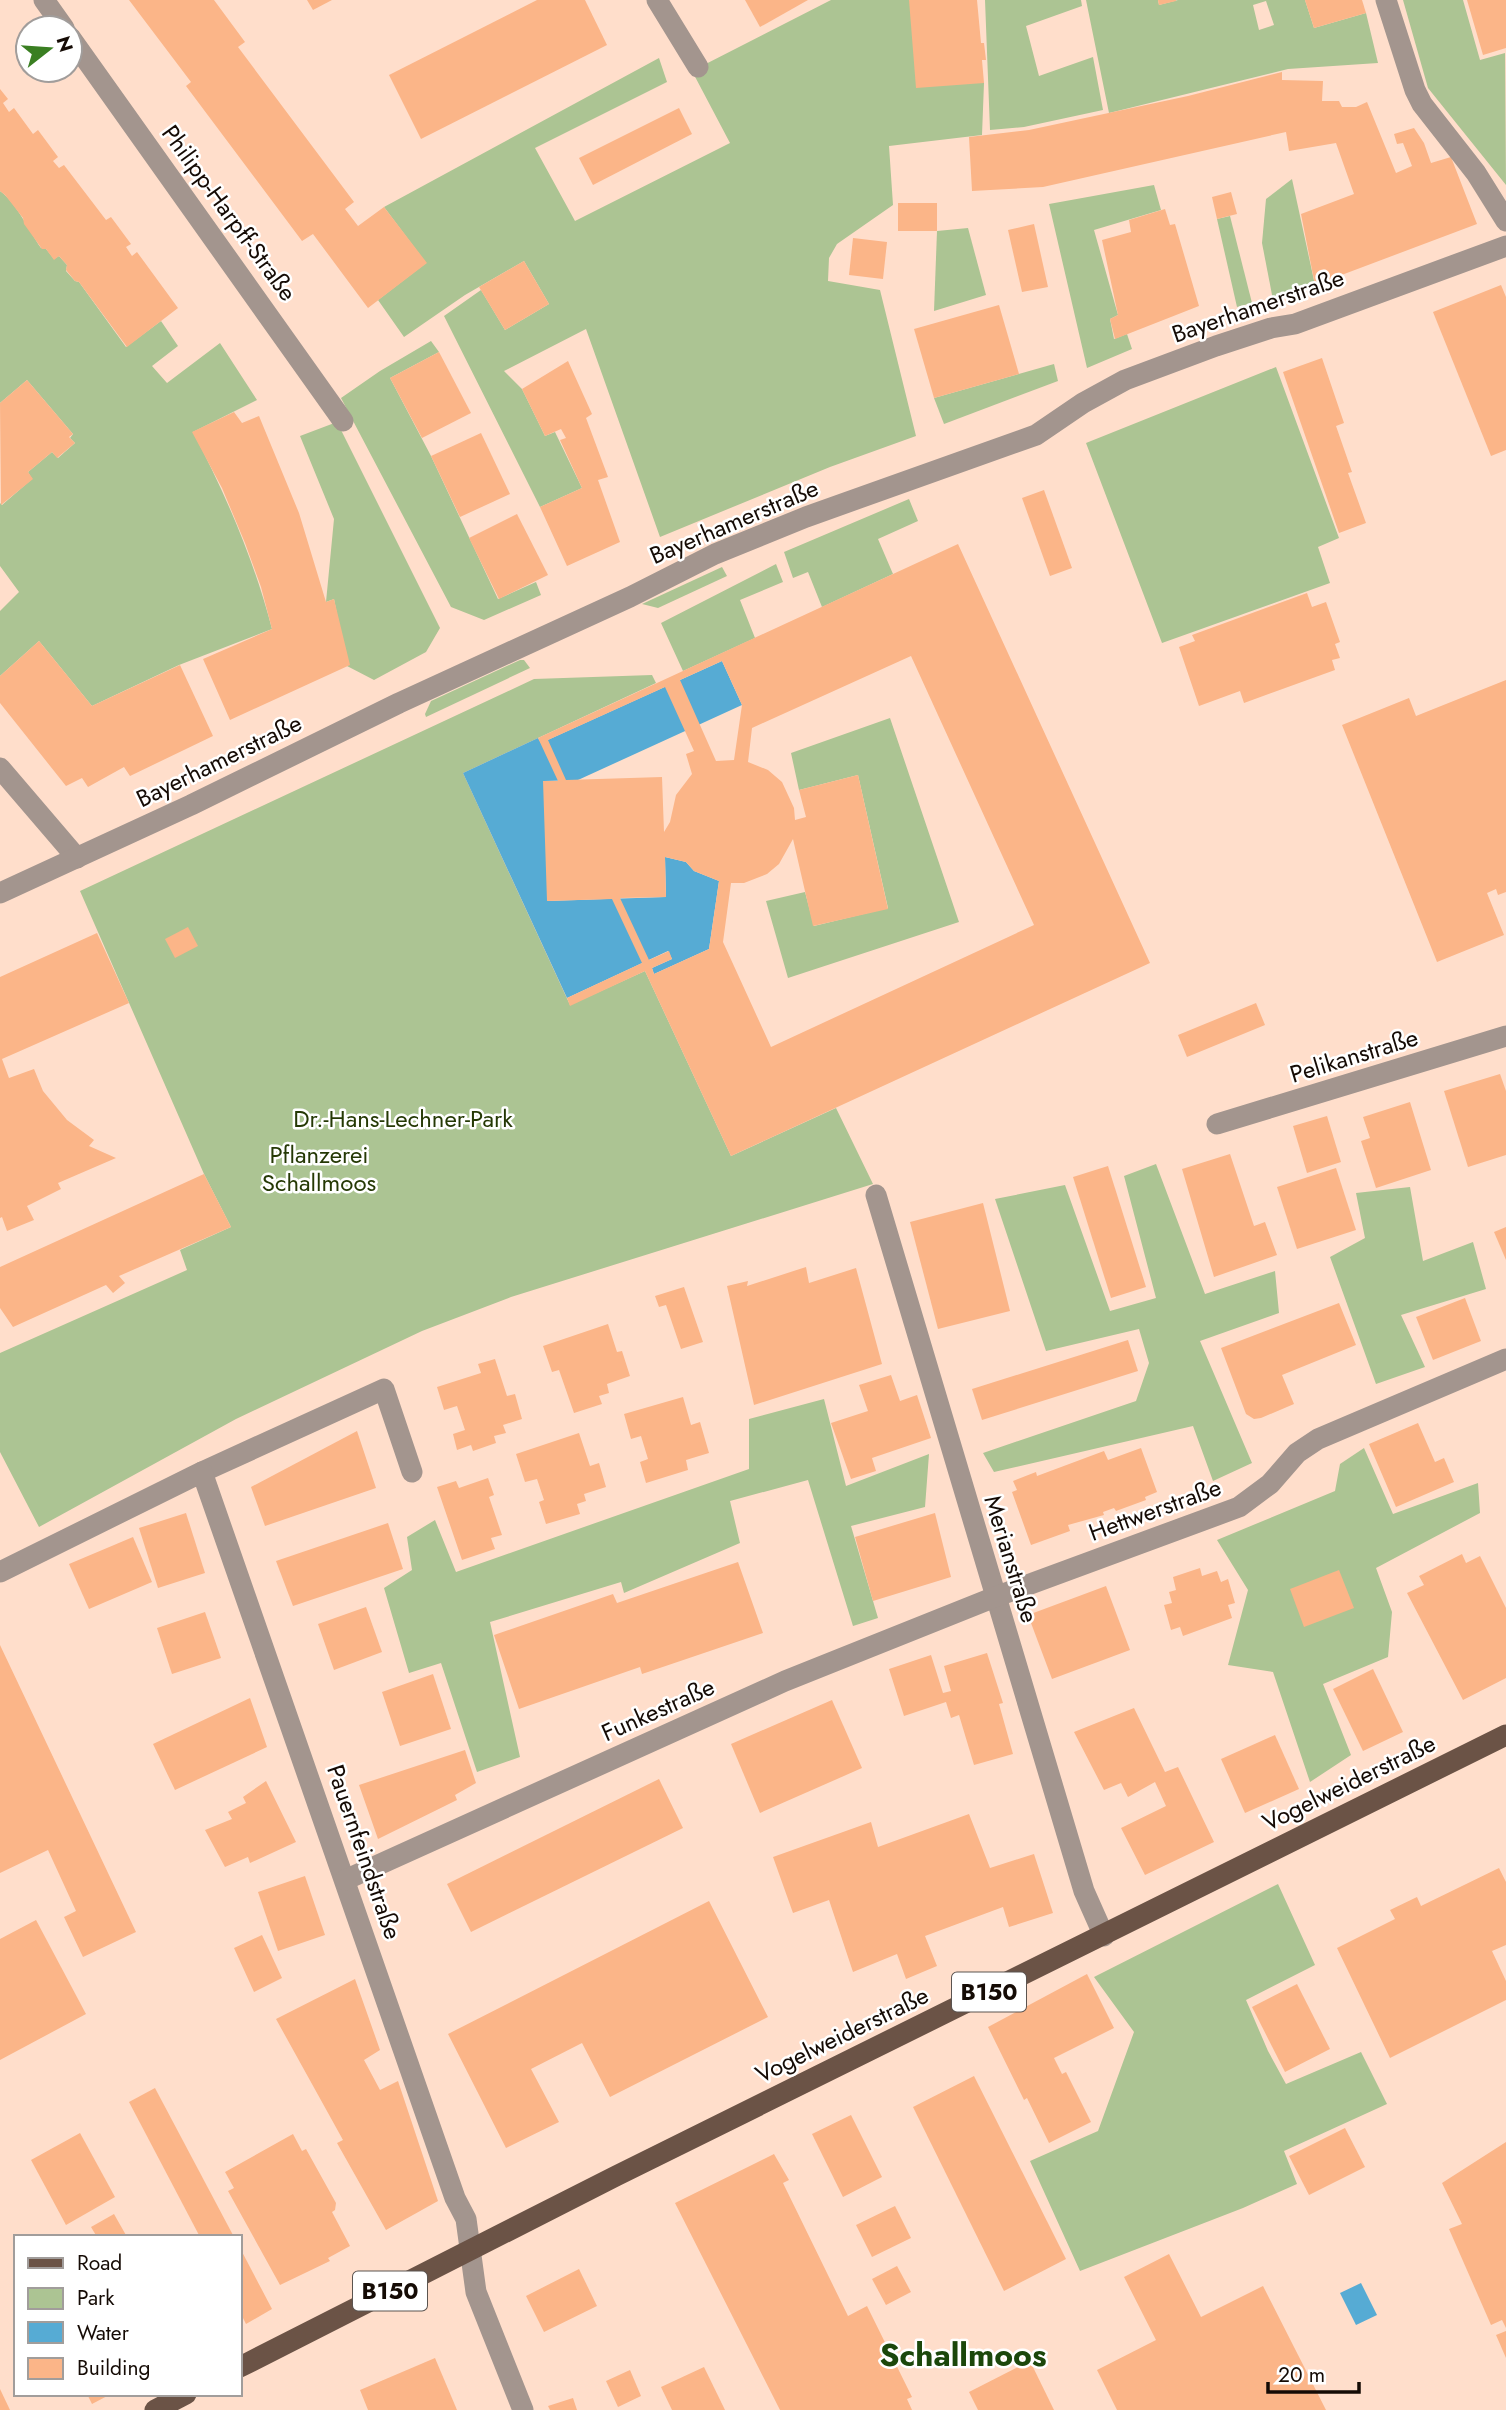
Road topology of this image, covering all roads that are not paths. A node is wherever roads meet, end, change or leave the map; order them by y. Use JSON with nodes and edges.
{"nodes":[{"id":1,"x":657,"y":0,"type":"edge"},
{"id":2,"x":1386,"y":0,"type":"edge"},
{"id":3,"x":84,"y":57,"type":"edge"},
{"id":4,"x":698,"y":67,"type":"dead end"},
{"id":5,"x":1506,"y":221,"type":"edge"},
{"id":6,"x":1506,"y":246,"type":"edge"},
{"id":7,"x":343,"y":421,"type":"dead end"},
{"id":8,"x":0,"y":768,"type":"edge"},
{"id":9,"x":77,"y":858,"type":"junction"},
{"id":10,"x":0,"y":893,"type":"edge"},
{"id":11,"x":1506,"y":1036,"type":"edge"},
{"id":12,"x":1217,"y":1124,"type":"dead end"},
{"id":13,"x":876,"y":1195,"type":"dead end"},
{"id":14,"x":1506,"y":1359,"type":"edge"},
{"id":15,"x":202,"y":1472,"type":"junction"},
{"id":16,"x":412,"y":1472,"type":"dead end"},
{"id":17,"x":0,"y":1572,"type":"edge"},
{"id":18,"x":995,"y":1597,"type":"junction"},
{"id":19,"x":1506,"y":1735,"type":"edge"},
{"id":20,"x":345,"y":1880,"type":"junction"},
{"id":21,"x":1104,"y":1936,"type":"junction"},
{"id":22,"x":472,"y":2251,"type":"junction"},
{"id":23,"x":242,"y":2366,"type":"edge"},
{"id":24,"x":182,"y":2396,"type":"edge"},
{"id":25,"x":155,"y":2410,"type":"edge"},
{"id":26,"x":523,"y":2410,"type":"edge"}],
"edges":[{"from":1,"to":4,"type":"street"},
{"from":2,"to":5,"type":"street"},
{"from":3,"to":7,"type":"street","name":"Philipp-Harpff-Straße"},
{"from":6,"to":9,"type":"street","name":"Bayerhamerstraße"},
{"from":8,"to":9,"type":"street"},
{"from":9,"to":10,"type":"street","name":"Bayerhamerstraße"},
{"from":11,"to":12,"type":"street","name":"Pelikanstraße"},
{"from":13,"to":18,"type":"street","name":"Merianstraße"},
{"from":14,"to":18,"type":"street","name":"Hettwerstraße"},
{"from":15,"to":16,"type":"street"},
{"from":15,"to":17,"type":"street"},
{"from":15,"to":20,"type":"street","name":"Pauernfeindstraße"},
{"from":18,"to":20,"type":"street","name":"Funkestraße"},
{"from":18,"to":21,"type":"street","name":"Merianstraße"},
{"from":19,"to":21,"type":"main road","name":"Vogelweiderstraße","number":"B150"},
{"from":20,"to":22,"type":"street","name":"Pauernfeindstraße"},
{"from":21,"to":22,"type":"main road","name":"Vogelweiderstraße","number":"B150"},
{"from":22,"to":23,"type":"main road","name":"Vogelweiderstraße","number":"B150"},
{"from":22,"to":26,"type":"street","name":"Pauernfeindstraße"},
{"from":24,"to":25,"type":"main road"}]}
